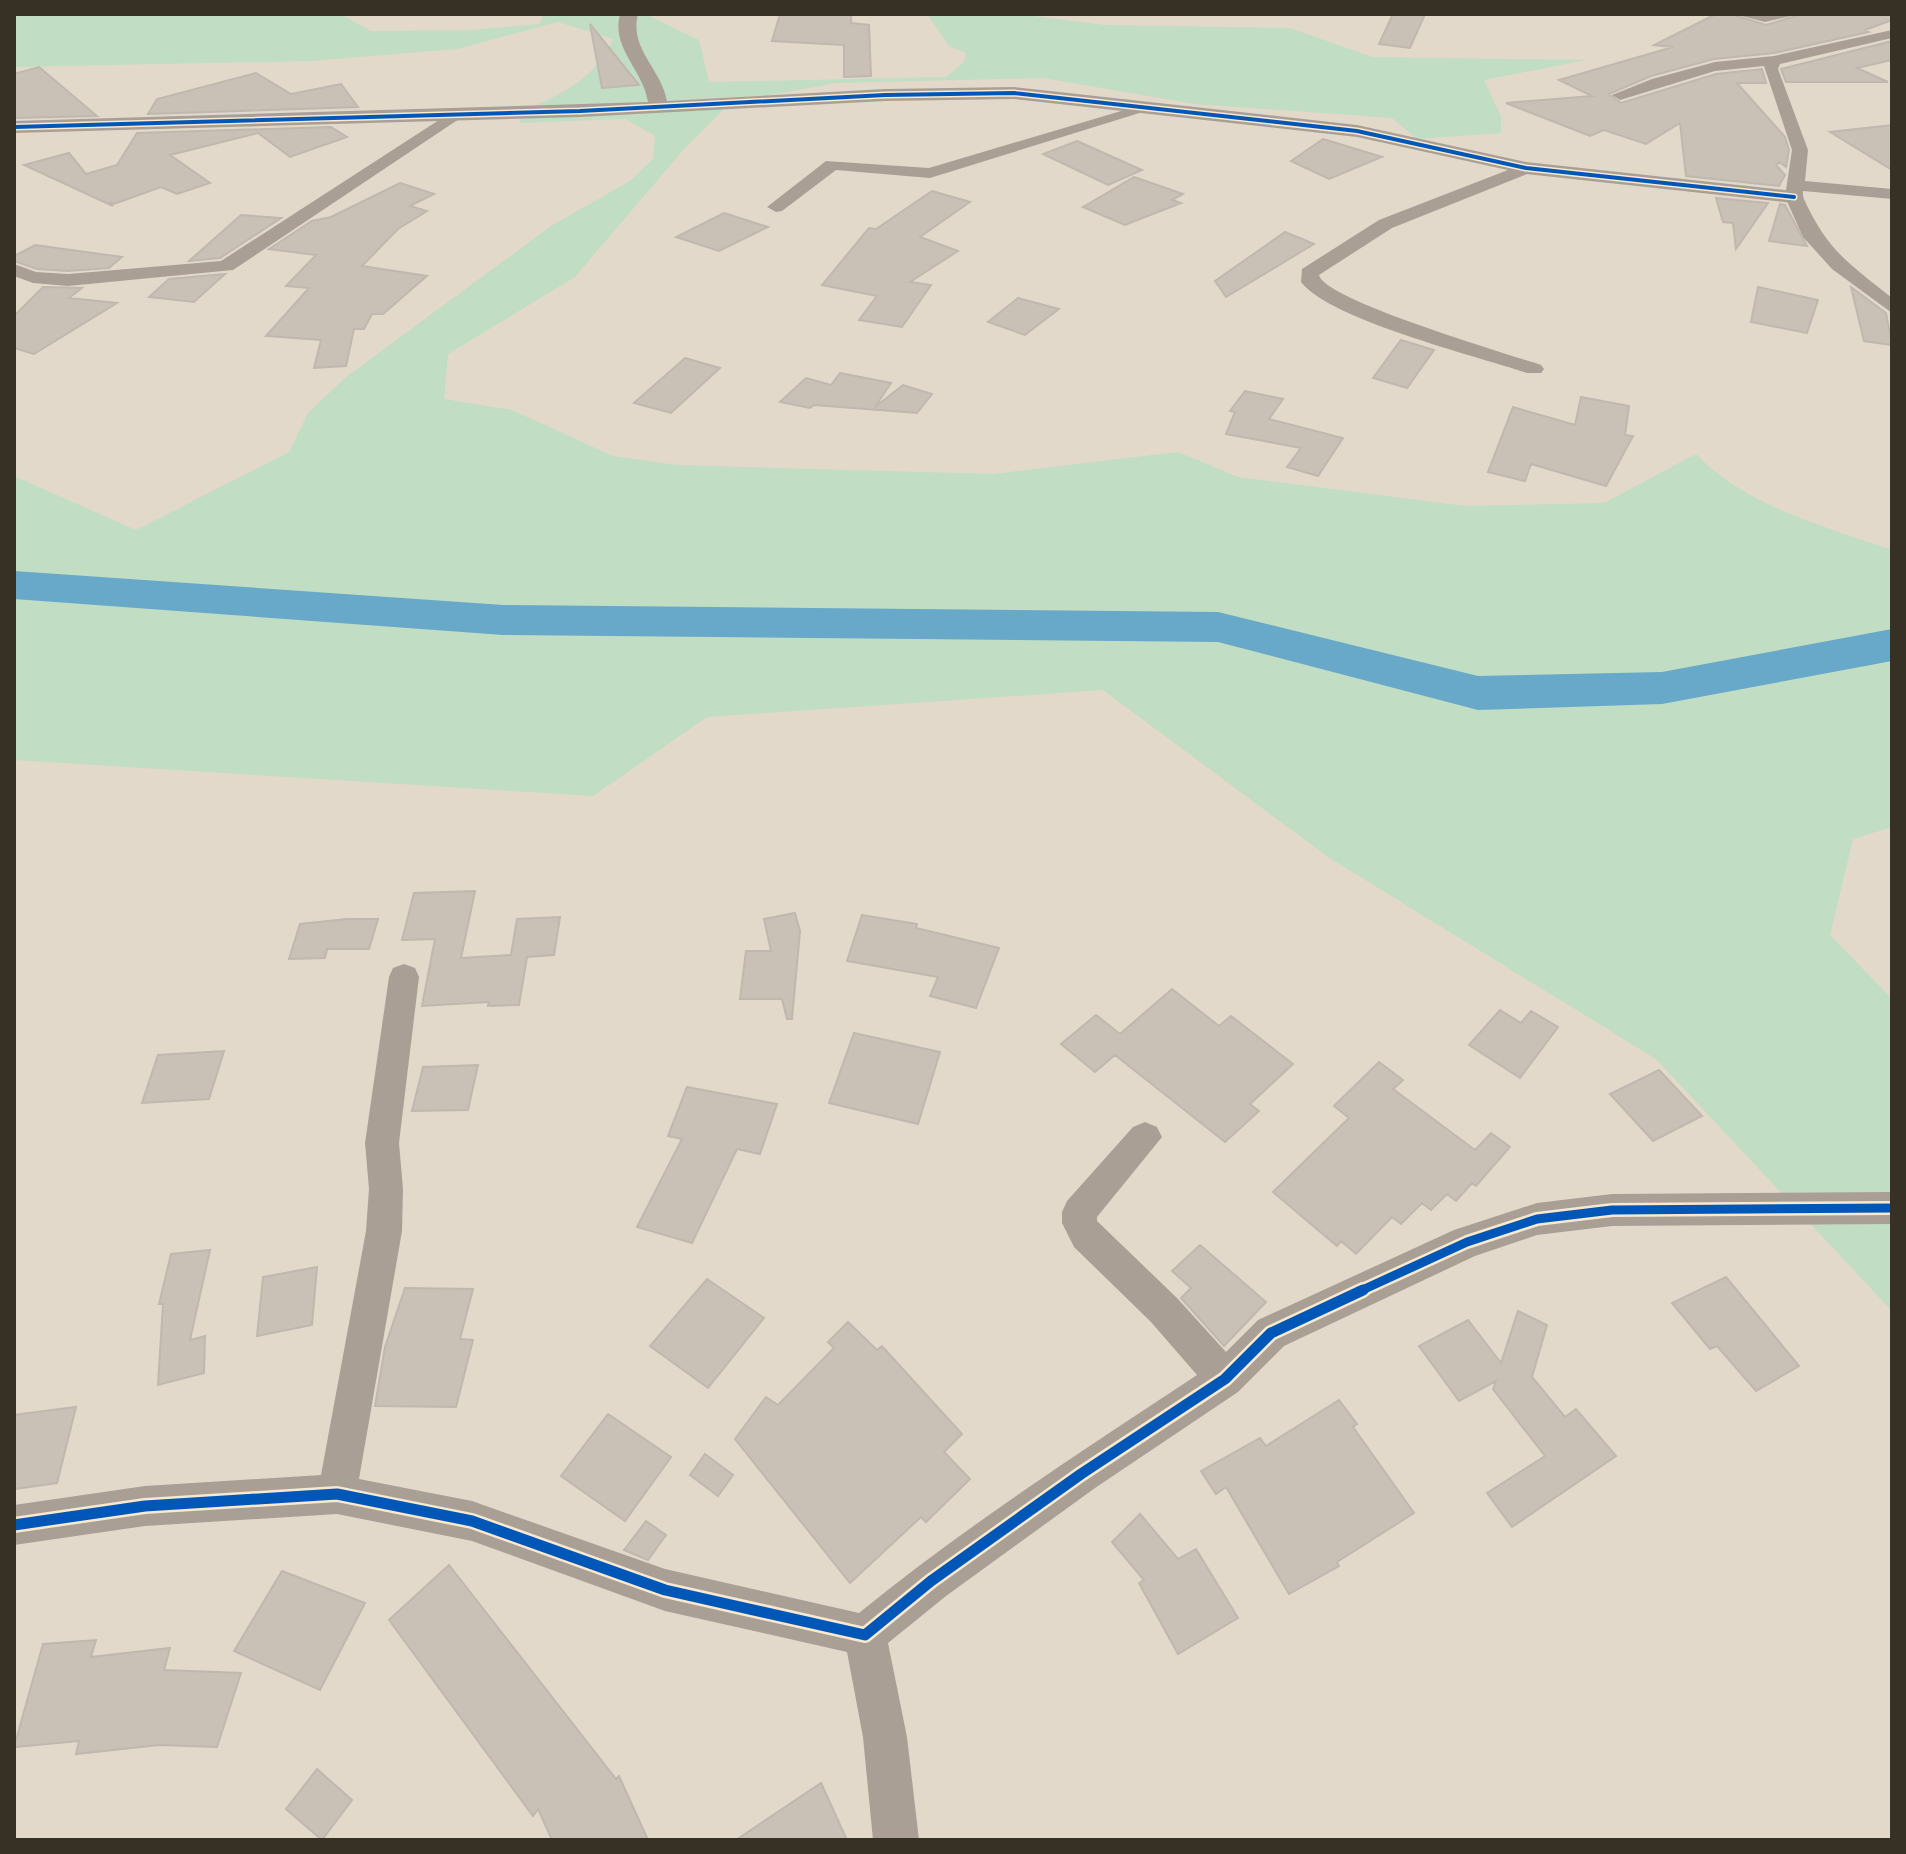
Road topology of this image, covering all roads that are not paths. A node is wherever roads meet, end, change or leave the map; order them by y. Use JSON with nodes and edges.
{"nodes":[{"id":1,"x":629,"y":14,"type":"edge"},
{"id":2,"x":1741,"y":14,"type":"edge"},
{"id":3,"x":1792,"y":14,"type":"edge"},
{"id":4,"x":1892,"y":34,"type":"edge"},
{"id":5,"x":1774,"y":61,"type":"junction"},
{"id":6,"x":1620,"y":95,"type":"dead end"},
{"id":7,"x":658,"y":106,"type":"junction"},
{"id":8,"x":1154,"y":106,"type":"junction"},
{"id":9,"x":456,"y":114,"type":"junction"},
{"id":10,"x":14,"y":127,"type":"edge"},
{"id":11,"x":1526,"y":168,"type":"junction"},
{"id":12,"x":1795,"y":191,"type":"junction"},
{"id":13,"x":1892,"y":194,"type":"edge"},
{"id":14,"x":776,"y":207,"type":"dead end"},
{"id":15,"x":14,"y":270,"type":"edge"},
{"id":16,"x":1892,"y":307,"type":"edge"},
{"id":17,"x":1534,"y":369,"type":"dead end"},
{"id":18,"x":404,"y":977,"type":"dead end"},
{"id":19,"x":1145,"y":1137,"type":"dead end"},
{"id":20,"x":1892,"y":1208,"type":"edge"},
{"id":21,"x":1225,"y":1379,"type":"junction"},
{"id":22,"x":337,"y":1494,"type":"junction"},
{"id":23,"x":14,"y":1525,"type":"edge"},
{"id":24,"x":865,"y":1635,"type":"junction"},
{"id":25,"x":896,"y":1840,"type":"edge"}],
"edges":[{"from":1,"to":7,"type":"street"},
{"from":2,"to":3,"type":"street"},
{"from":4,"to":5,"type":"street"},
{"from":5,"to":6,"type":"street"},
{"from":5,"to":12,"type":"street"},
{"from":7,"to":8,"type":"street"},
{"from":7,"to":9,"type":"street"},
{"from":8,"to":11,"type":"street"},
{"from":8,"to":14,"type":"street"},
{"from":9,"to":10,"type":"street"},
{"from":9,"to":15,"type":"street"},
{"from":11,"to":12,"type":"street"},
{"from":11,"to":17,"type":"street"},
{"from":12,"to":13,"type":"street"},
{"from":12,"to":16,"type":"street"},
{"from":18,"to":22,"type":"street"},
{"from":19,"to":21,"type":"street"},
{"from":20,"to":21,"type":"street"},
{"from":21,"to":24,"type":"street"},
{"from":22,"to":23,"type":"street"},
{"from":22,"to":24,"type":"street"},
{"from":24,"to":25,"type":"street"}]}
